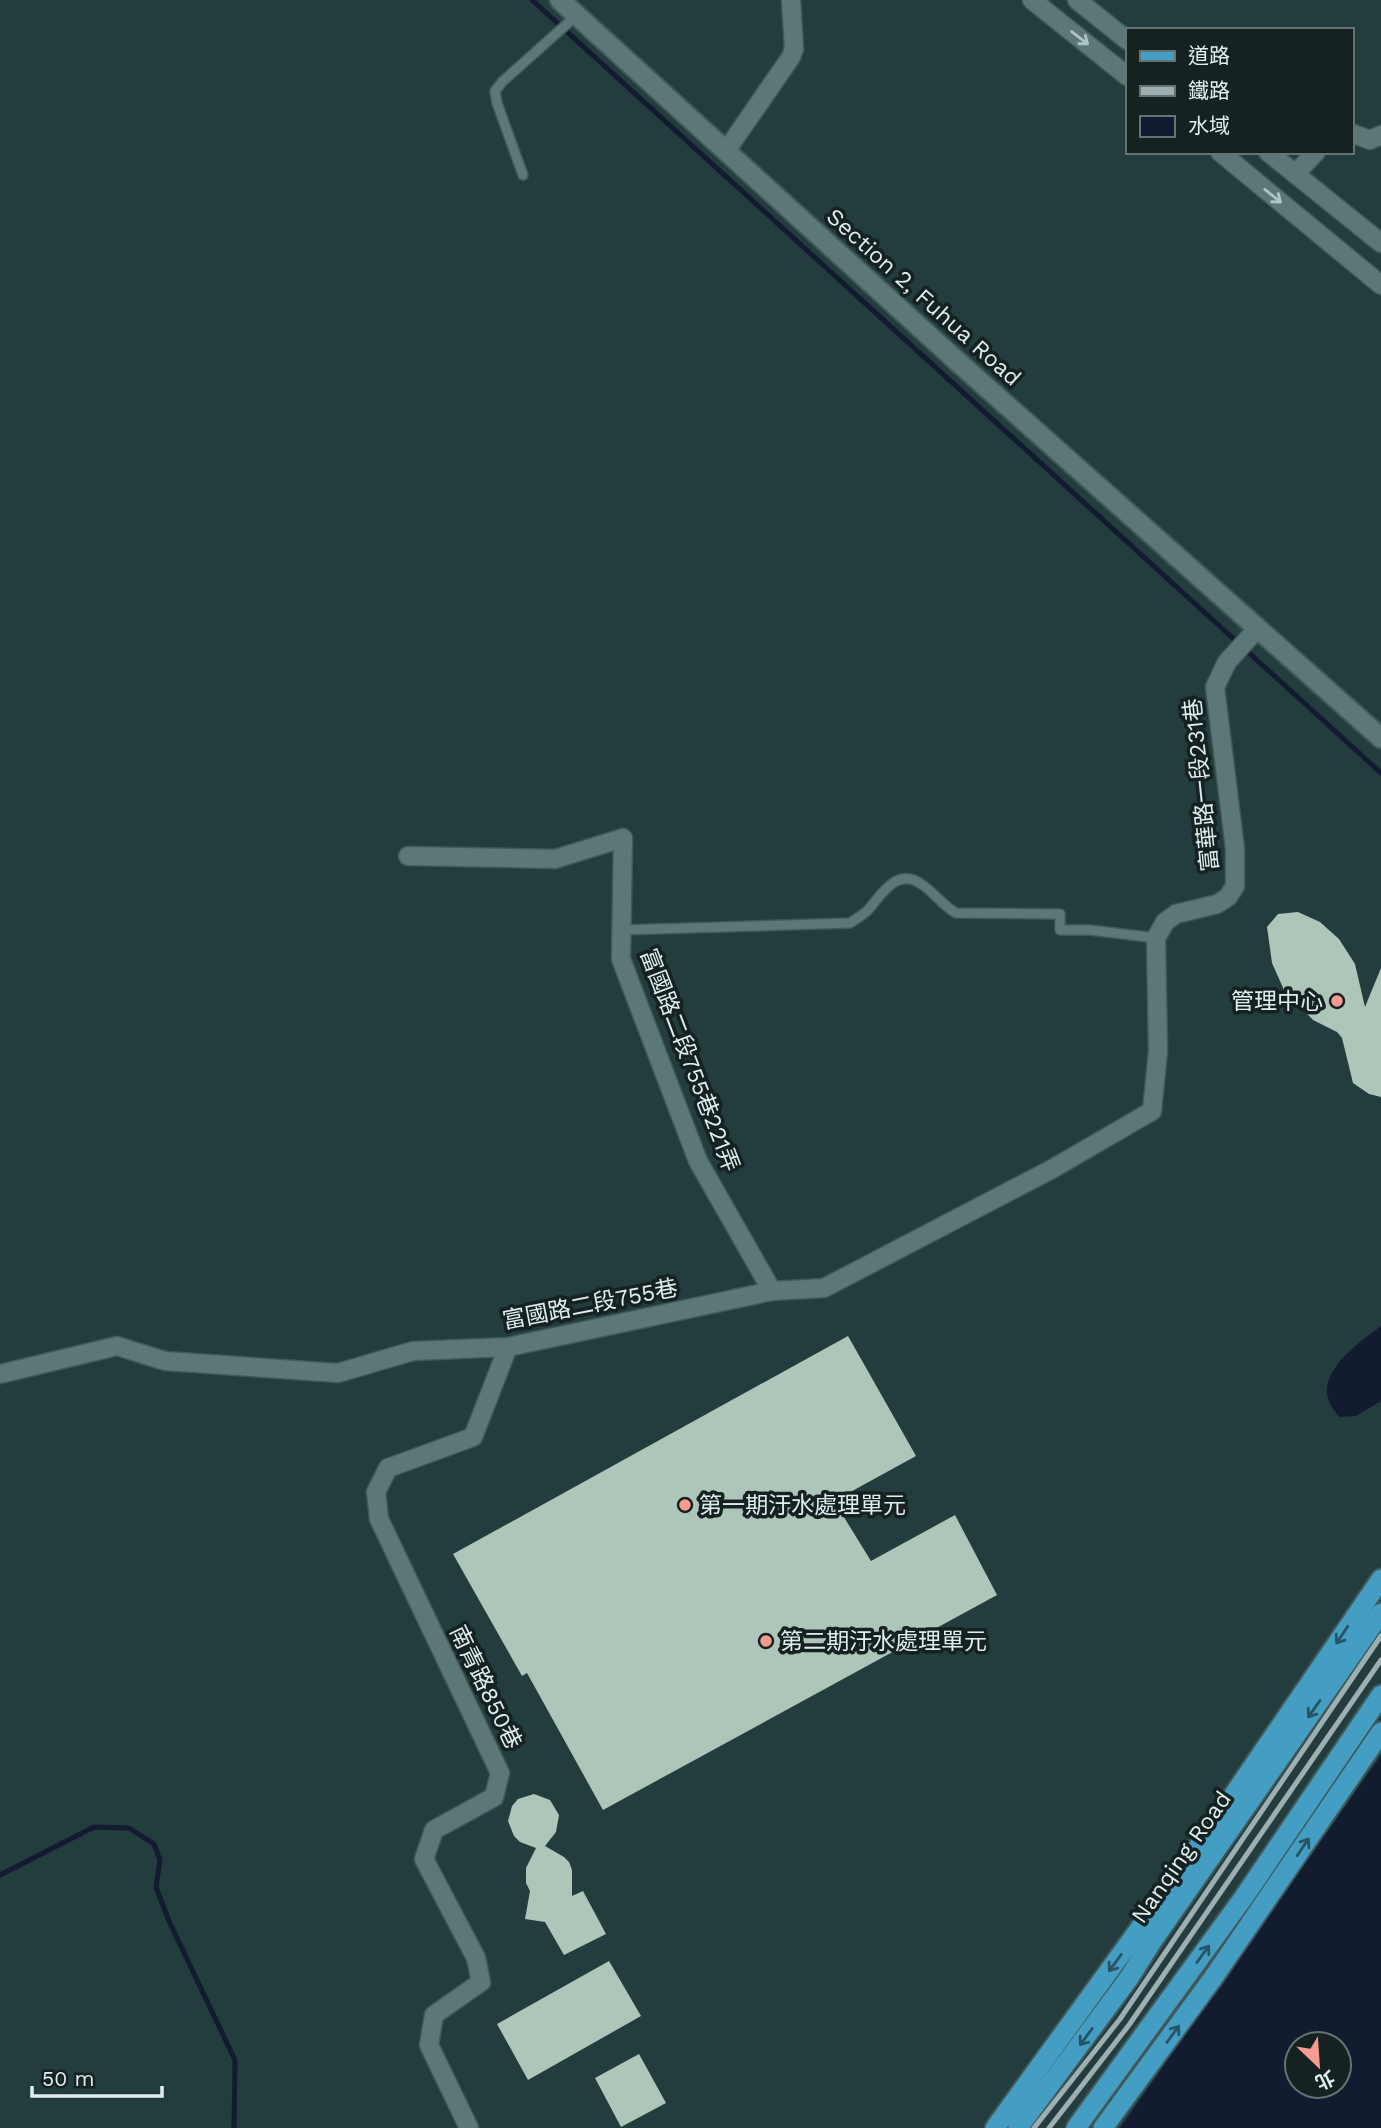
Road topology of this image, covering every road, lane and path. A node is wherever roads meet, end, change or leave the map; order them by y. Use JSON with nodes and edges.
{"nodes":[{"id":1,"x":560,"y":0,"type":"edge"},
{"id":2,"x":791,"y":0,"type":"edge"},
{"id":3,"x":1032,"y":0,"type":"edge"},
{"id":4,"x":1077,"y":0,"type":"edge"},
{"id":5,"x":577,"y":15,"type":"junction"},
{"id":6,"x":1126,"y":39,"type":"edge"},
{"id":7,"x":1126,"y":75,"type":"edge"},
{"id":8,"x":1353,"y":134,"type":"edge"},
{"id":9,"x":1381,"y":135,"type":"edge"},
{"id":10,"x":726,"y":150,"type":"junction"},
{"id":11,"x":1222,"y":154,"type":"edge"},
{"id":12,"x":1271,"y":154,"type":"edge"},
{"id":13,"x":1314,"y":154,"type":"edge"},
{"id":14,"x":1296,"y":174,"type":"junction"},
{"id":15,"x":523,"y":175,"type":"dead end"},
{"id":16,"x":1381,"y":243,"type":"edge"},
{"id":17,"x":1381,"y":285,"type":"edge"},
{"id":18,"x":1252,"y":635,"type":"junction"},
{"id":19,"x":1381,"y":738,"type":"edge"},
{"id":20,"x":408,"y":856,"type":"dead end"},
{"id":21,"x":621,"y":930,"type":"junction"},
{"id":22,"x":1156,"y":938,"type":"junction"},
{"id":23,"x":772,"y":1291,"type":"junction"},
{"id":24,"x":509,"y":1347,"type":"junction"},
{"id":25,"x":0,"y":1374,"type":"edge"},
{"id":26,"x":1381,"y":1579,"type":"edge"},
{"id":27,"x":1381,"y":1613,"type":"edge"},
{"id":28,"x":1381,"y":1695,"type":"edge"},
{"id":29,"x":1381,"y":1732,"type":"edge"},
{"id":30,"x":1185,"y":1866,"type":"junction"},
{"id":31,"x":1244,"y":1897,"type":"junction"},
{"id":32,"x":1153,"y":1940,"type":"junction"},
{"id":33,"x":1213,"y":1978,"type":"junction"},
{"id":34,"x":469,"y":2128,"type":"edge"},
{"id":35,"x":995,"y":2128,"type":"edge"},
{"id":36,"x":1018,"y":2128,"type":"edge"},
{"id":37,"x":1076,"y":2128,"type":"edge"},
{"id":38,"x":1103,"y":2128,"type":"edge"}],
"edges":[{"from":1,"to":5,"type":"street","name":"Section 2, Fuhua Road"},
{"from":2,"to":10,"type":"street"},
{"from":3,"to":7,"type":"street","one_way":true},
{"from":4,"to":6,"type":"street"},
{"from":5,"to":10,"type":"street","name":"Section 2, Fuhua Road"},
{"from":5,"to":15,"type":"lane"},
{"from":8,"to":9,"type":"street"},
{"from":10,"to":18,"type":"street","name":"Section 2, Fuhua Road"},
{"from":11,"to":17,"type":"street","one_way":true},
{"from":12,"to":14,"type":"street"},
{"from":13,"to":14,"type":"street"},
{"from":14,"to":16,"type":"street"},
{"from":18,"to":19,"type":"street","name":"Section 2, Fuhua Road"},
{"from":18,"to":22,"type":"street","name":"富華路一段231巷"},
{"from":20,"to":21,"type":"street","name":"富國路二段755巷221弄"},
{"from":21,"to":22,"type":"lane"},
{"from":21,"to":23,"type":"street","name":"富國路二段755巷221弄"},
{"from":22,"to":23,"type":"street","name":"富國路二段755巷"},
{"from":23,"to":24,"type":"street","name":"富國路二段755巷"},
{"from":24,"to":25,"type":"street","name":"富國路二段755巷"},
{"from":24,"to":34,"type":"street","name":"南青路850巷"},
{"from":26,"to":30,"type":"main road","one_way":true},
{"from":27,"to":32,"type":"main road","name":"Nanqing Road","one_way":true},
{"from":28,"to":31,"type":"main road"},
{"from":33,"to":29,"type":"main road","one_way":true},
{"from":30,"to":32,"type":"main road"},
{"from":30,"to":35,"type":"main road","one_way":true},
{"from":31,"to":33,"type":"main road"},
{"from":37,"to":31,"type":"main road","one_way":true},
{"from":32,"to":36,"type":"main road","name":"Nanqing Road","one_way":true},
{"from":38,"to":33,"type":"main road","one_way":true}]}
